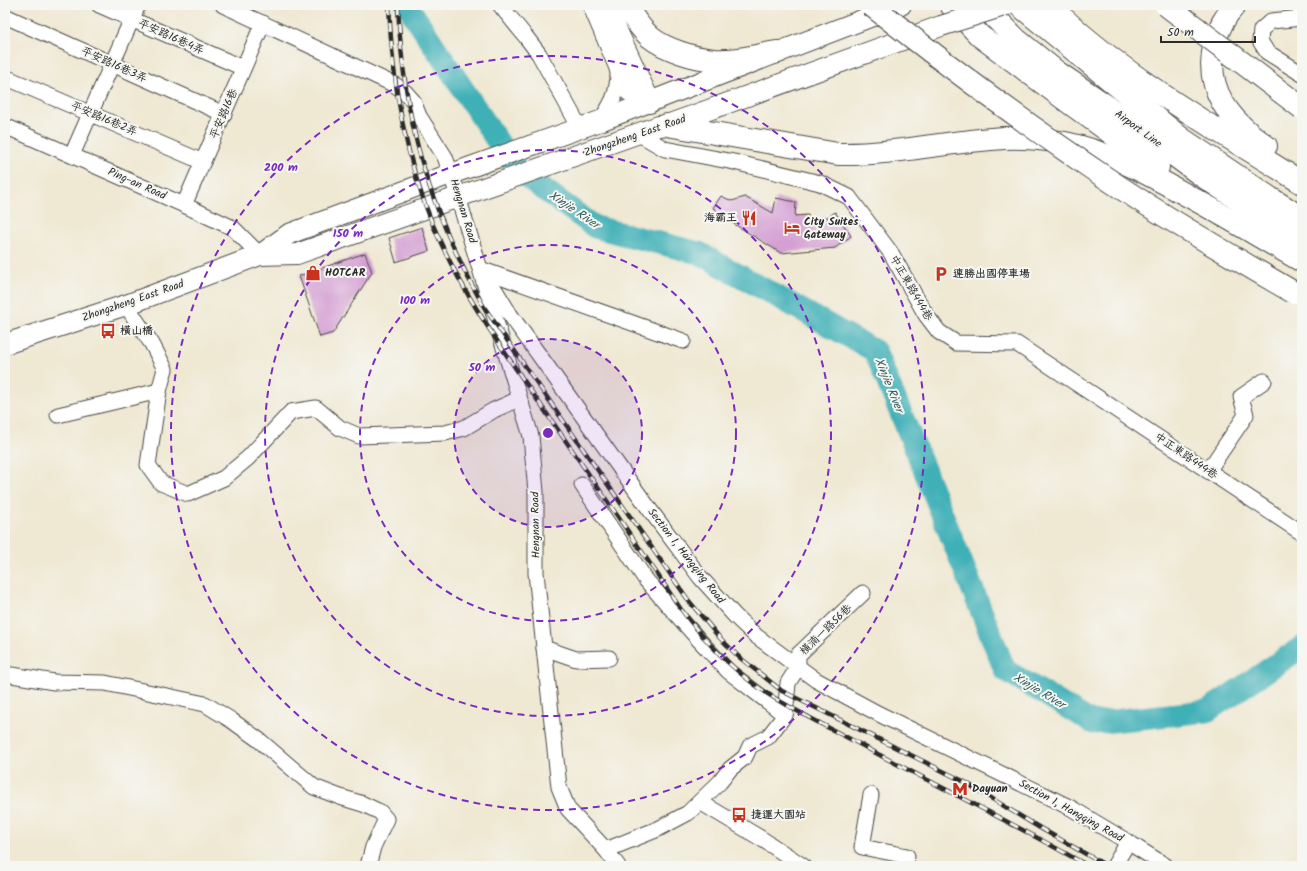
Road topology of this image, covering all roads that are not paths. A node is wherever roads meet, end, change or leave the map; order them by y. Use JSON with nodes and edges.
{"nodes":[{"id":1,"x":99,"y":5,"type":"edge"},
{"id":2,"x":138,"y":5,"type":"edge"},
{"id":3,"x":223,"y":5,"type":"edge"},
{"id":4,"x":500,"y":5,"type":"edge"},
{"id":5,"x":590,"y":5,"type":"edge"},
{"id":6,"x":604,"y":5,"type":"edge"},
{"id":7,"x":626,"y":5,"type":"edge"},
{"id":8,"x":871,"y":5,"type":"edge"},
{"id":9,"x":901,"y":5,"type":"edge"},
{"id":10,"x":951,"y":5,"type":"edge"},
{"id":11,"x":983,"y":5,"type":"edge"},
{"id":12,"x":1007,"y":5,"type":"edge"},
{"id":13,"x":1019,"y":5,"type":"edge"},
{"id":14,"x":1049,"y":5,"type":"edge"},
{"id":15,"x":1166,"y":5,"type":"edge"},
{"id":16,"x":1235,"y":5,"type":"edge"},
{"id":17,"x":5,"y":16,"type":"edge"},
{"id":18,"x":1302,"y":18,"type":"edge"},
{"id":19,"x":131,"y":19,"type":"junction"},
{"id":20,"x":263,"y":23,"type":"junction"},
{"id":21,"x":778,"y":52,"type":"junction"},
{"id":22,"x":112,"y":64,"type":"junction"},
{"id":23,"x":243,"y":68,"type":"junction"},
{"id":24,"x":1302,"y":74,"type":"edge"},
{"id":25,"x":618,"y":75,"type":"junction"},
{"id":26,"x":5,"y":77,"type":"edge"},
{"id":27,"x":649,"y":102,"type":"junction"},
{"id":28,"x":1302,"y":108,"type":"edge"},
{"id":29,"x":90,"y":113,"type":"junction"},
{"id":30,"x":224,"y":114,"type":"junction"},
{"id":31,"x":600,"y":121,"type":"junction"},
{"id":32,"x":5,"y":126,"type":"edge"},
{"id":33,"x":663,"y":126,"type":"junction"},
{"id":34,"x":580,"y":128,"type":"junction"},
{"id":35,"x":639,"y":134,"type":"junction"},
{"id":36,"x":72,"y":155,"type":"junction"},
{"id":37,"x":203,"y":162,"type":"junction"},
{"id":38,"x":1302,"y":170,"type":"edge"},
{"id":39,"x":451,"y":174,"type":"junction"},
{"id":40,"x":1302,"y":183,"type":"edge"},
{"id":41,"x":459,"y":198,"type":"junction"},
{"id":42,"x":184,"y":205,"type":"junction"},
{"id":43,"x":1302,"y":218,"type":"edge"},
{"id":44,"x":1237,"y":224,"type":"junction"},
{"id":45,"x":1302,"y":241,"type":"edge"},
{"id":46,"x":260,"y":255,"type":"junction"},
{"id":47,"x":1302,"y":262,"type":"edge"},
{"id":48,"x":480,"y":266,"type":"junction"},
{"id":49,"x":1298,"y":294,"type":"edge"},
{"id":50,"x":126,"y":305,"type":"junction"},
{"id":51,"x":683,"y":341,"type":"dead end"},
{"id":52,"x":5,"y":344,"type":"edge"},
{"id":53,"x":1264,"y":381,"type":"dead end"},
{"id":54,"x":159,"y":391,"type":"junction"},
{"id":55,"x":519,"y":399,"type":"junction"},
{"id":56,"x":58,"y":415,"type":"dead end"},
{"id":57,"x":1208,"y":471,"type":"junction"},
{"id":58,"x":582,"y":485,"type":"dead end"},
{"id":59,"x":1302,"y":533,"type":"edge"},
{"id":60,"x":863,"y":593,"type":"dead end"},
{"id":61,"x":544,"y":648,"type":"junction"},
{"id":62,"x":609,"y":658,"type":"dead end"},
{"id":63,"x":798,"y":667,"type":"junction"},
{"id":64,"x":5,"y":675,"type":"edge"},
{"id":65,"x":785,"y":715,"type":"junction"},
{"id":66,"x":871,"y":795,"type":"dead end"},
{"id":67,"x":700,"y":802,"type":"junction"},
{"id":68,"x":1128,"y":842,"type":"junction"},
{"id":69,"x":606,"y":850,"type":"junction"},
{"id":70,"x":1144,"y":860,"type":"edge"},
{"id":71,"x":368,"y":866,"type":"edge"},
{"id":72,"x":618,"y":866,"type":"edge"},
{"id":73,"x":803,"y":866,"type":"edge"},
{"id":74,"x":904,"y":866,"type":"edge"},
{"id":75,"x":1114,"y":866,"type":"edge"},
{"id":76,"x":1166,"y":866,"type":"edge"}],
"edges":[{"from":1,"to":19,"type":"street","name":"平安路16巷4弄"},
{"from":2,"to":19,"type":"street"},
{"from":3,"to":20,"type":"street","name":"Hengnan Road"},
{"from":4,"to":34,"type":"street"},
{"from":5,"to":25,"type":"street"},
{"from":6,"to":27,"type":"highway"},
{"from":7,"to":21,"type":"highway"},
{"from":8,"to":49,"type":"highway","bridge":true},
{"from":9,"to":21,"type":"main road","name":"Zhongzheng East Road"},
{"from":10,"to":44,"type":"highway"},
{"from":11,"to":45,"type":"highway","name":"Airport Line"},
{"from":12,"to":33,"type":"main road","name":"Zhongzheng East Road","bridge":true},
{"from":13,"to":43,"type":"highway","name":"Airport Line"},
{"from":14,"to":40,"type":"highway"},
{"from":15,"to":28,"type":"highway","bridge":true},
{"from":16,"to":38,"type":"highway"},
{"from":17,"to":22,"type":"street","name":"平安路16巷3弄"},
{"from":18,"to":24,"type":"street"},
{"from":19,"to":22,"type":"street"},
{"from":19,"to":23,"type":"street","name":"平安路16巷4弄"},
{"from":20,"to":23,"type":"street","name":"平安路16巷"},
{"from":20,"to":39,"type":"street","name":"Hengnan Road"},
{"from":21,"to":27,"type":"main road","name":"Zhongzheng East Road"},
{"from":22,"to":29,"type":"street"},
{"from":22,"to":30,"type":"street","name":"平安路16巷3弄"},
{"from":23,"to":30,"type":"street","name":"平安路16巷"},
{"from":25,"to":27,"type":"street"},
{"from":25,"to":31,"type":"street"},
{"from":26,"to":29,"type":"street","name":"平安路16巷2弄"},
{"from":27,"to":31,"type":"main road","name":"Zhongzheng East Road"},
{"from":27,"to":33,"type":"main road"},
{"from":29,"to":36,"type":"street"},
{"from":29,"to":37,"type":"street","name":"平安路16巷2弄"},
{"from":30,"to":37,"type":"street","name":"平安路16巷"},
{"from":31,"to":34,"type":"main road","name":"Zhongzheng East Road"},
{"from":32,"to":36,"type":"street","name":"Ping-an Road"},
{"from":33,"to":35,"type":"main road","name":"Zhongzheng East Road"},
{"from":33,"to":44,"type":"highway"},
{"from":34,"to":39,"type":"main road","name":"Zhongzheng East Road"},
{"from":35,"to":41,"type":"main road","name":"Zhongzheng East Road"},
{"from":35,"to":57,"type":"street","name":"中正東路444巷"},
{"from":36,"to":42,"type":"street","name":"Ping-an Road"},
{"from":37,"to":42,"type":"street","name":"平安路16巷"},
{"from":39,"to":41,"type":"street","name":"Hengnan Road"},
{"from":39,"to":46,"type":"main road","name":"Zhongzheng East Road"},
{"from":41,"to":46,"type":"main road","name":"Zhongzheng East Road"},
{"from":41,"to":48,"type":"street","name":"Hengnan Road"},
{"from":42,"to":46,"type":"street","name":"Ping-an Road"},
{"from":44,"to":47,"type":"highway"},
{"from":46,"to":50,"type":"main road","name":"Zhongzheng East Road"},
{"from":48,"to":51,"type":"street"},
{"from":48,"to":55,"type":"street","name":"Hengnan Road"},
{"from":48,"to":63,"type":"street","name":"Section 1, Hangqing Road"},
{"from":50,"to":52,"type":"main road","name":"Zhongzheng East Road"},
{"from":50,"to":54,"type":"street"},
{"from":53,"to":57,"type":"street"},
{"from":54,"to":55,"type":"street"},
{"from":54,"to":56,"type":"street"},
{"from":55,"to":61,"type":"street","name":"Hengnan Road"},
{"from":57,"to":59,"type":"street","name":"中正東路444巷"},
{"from":58,"to":65,"type":"street"},
{"from":60,"to":63,"type":"street","name":"橫湳一路56巷"},
{"from":61,"to":62,"type":"street"},
{"from":61,"to":69,"type":"street","name":"Hengnan Road"},
{"from":63,"to":65,"type":"street","name":"橫湳一路56巷"},
{"from":63,"to":68,"type":"street","name":"Section 1, Hangqing Road"},
{"from":64,"to":71,"type":"street"},
{"from":65,"to":67,"type":"street"},
{"from":66,"to":74,"type":"street"},
{"from":67,"to":69,"type":"street"},
{"from":67,"to":73,"type":"street"},
{"from":68,"to":70,"type":"street","name":"Section 1, Hangqing Road"},
{"from":68,"to":75,"type":"street"},
{"from":69,"to":72,"type":"street","name":"Hengnan Road"},
{"from":70,"to":76,"type":"street","name":"Section 1, Hangqing Road"}]}
